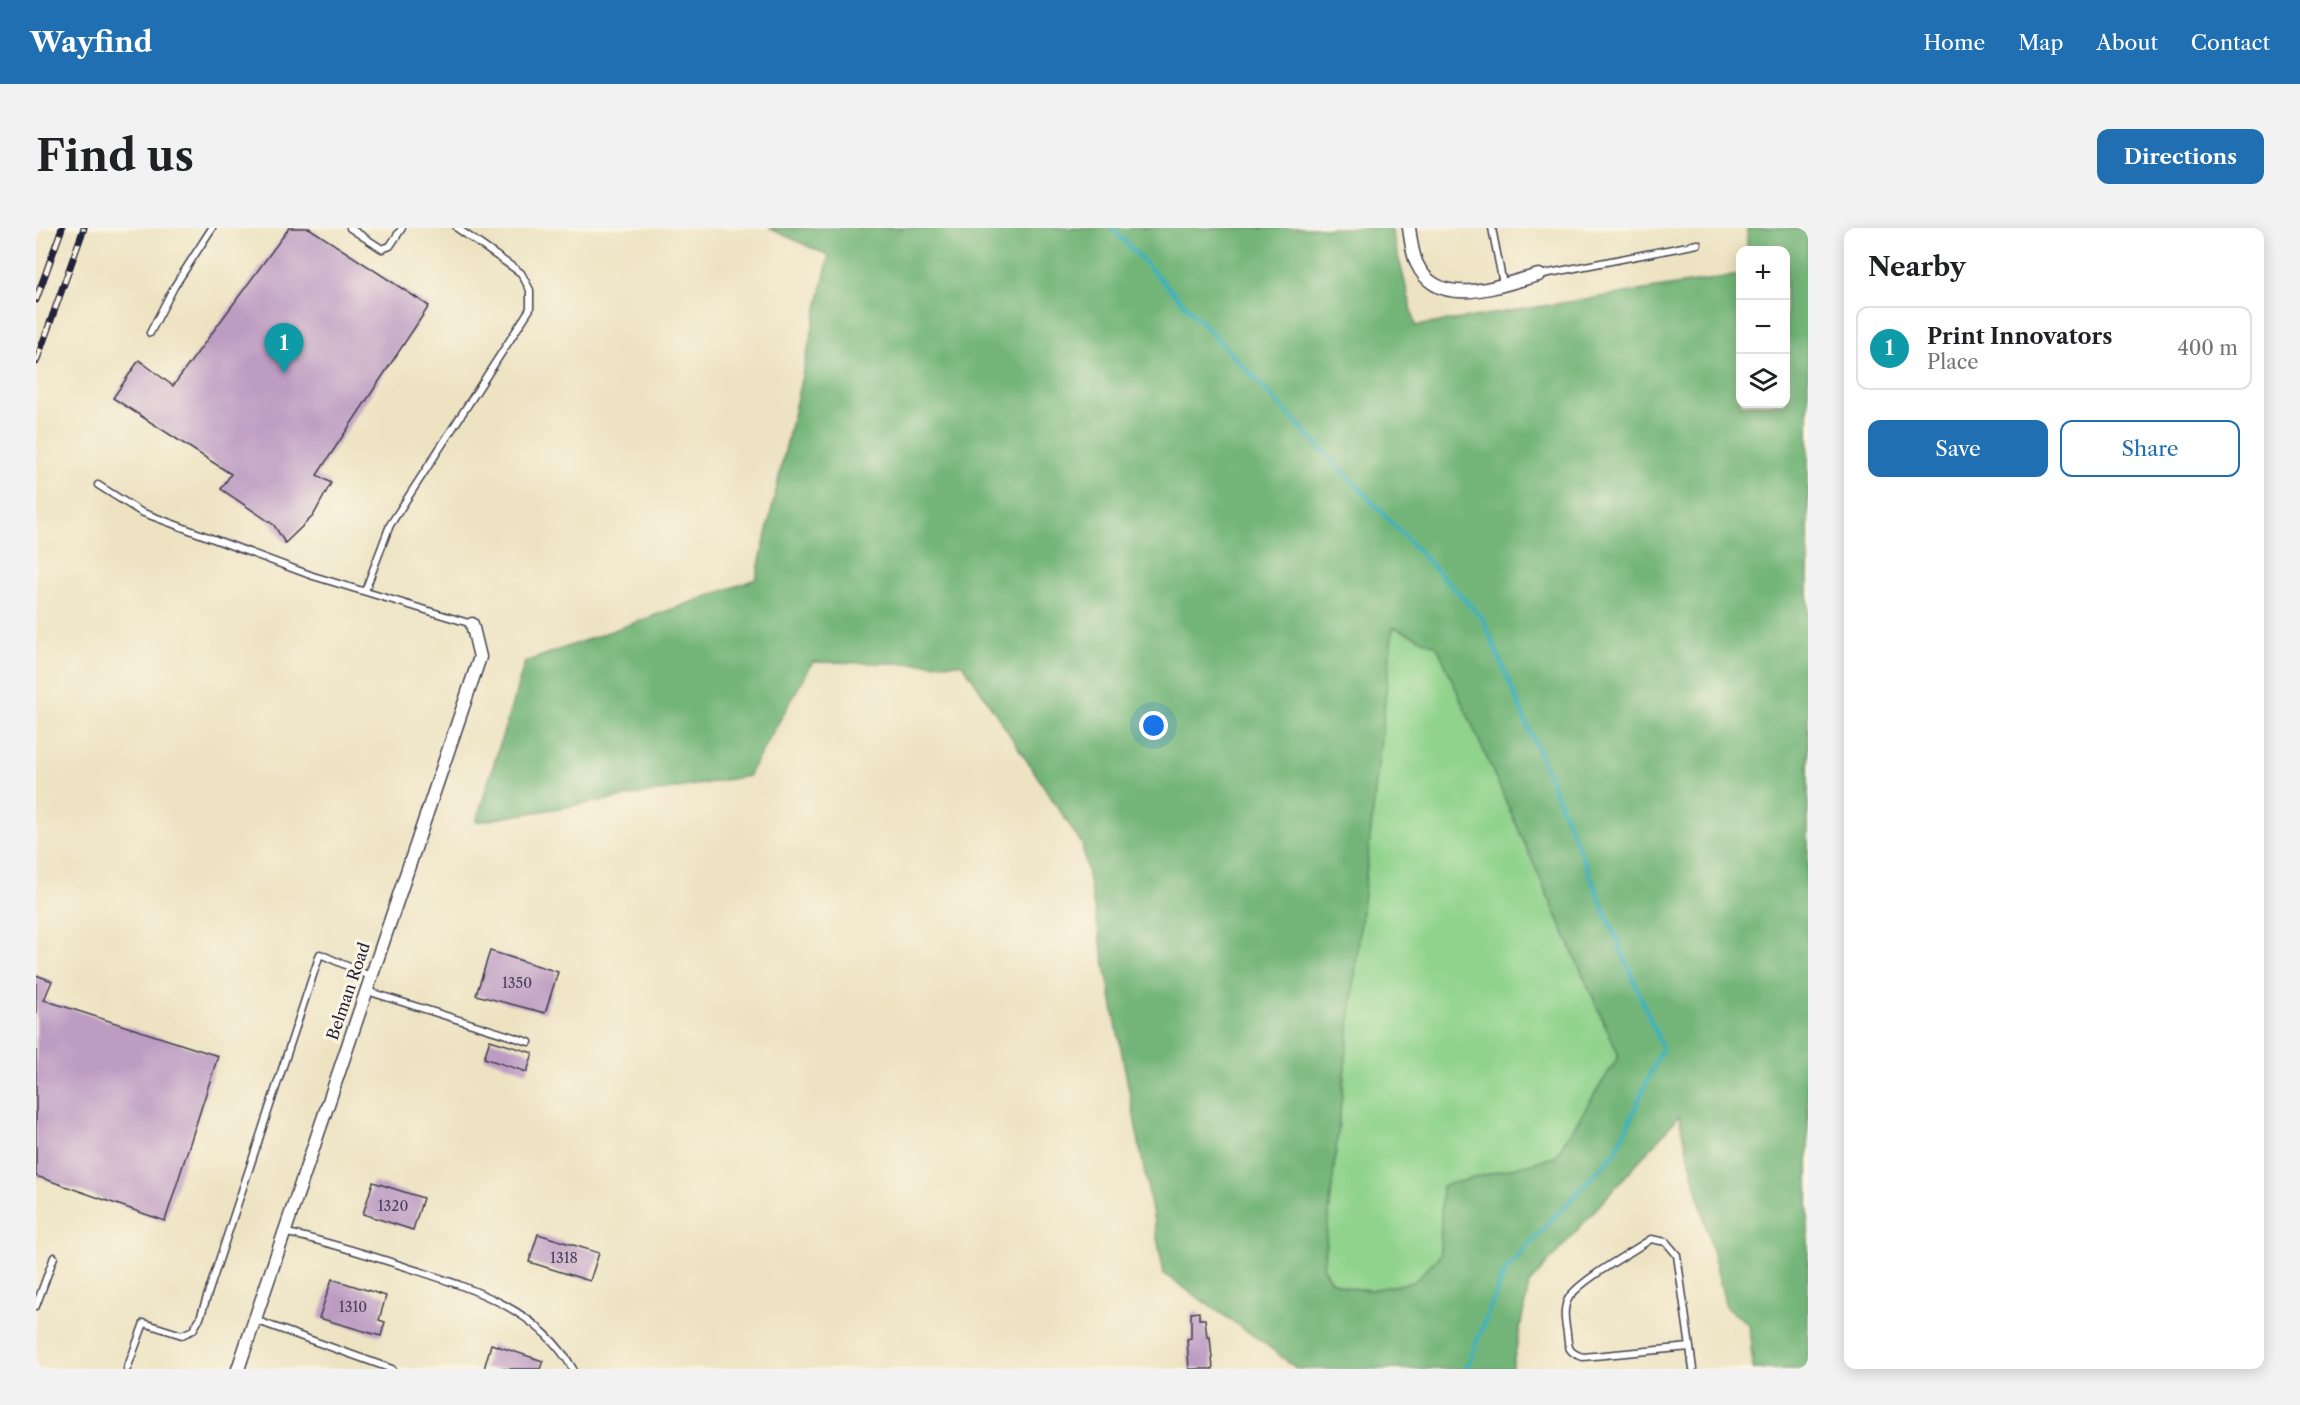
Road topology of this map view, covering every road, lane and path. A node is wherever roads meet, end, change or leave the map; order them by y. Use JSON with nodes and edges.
{"nodes":[{"id":1,"x":212,"y":228,"type":"edge"},
{"id":2,"x":350,"y":228,"type":"edge"},
{"id":3,"x":402,"y":228,"type":"edge"},
{"id":4,"x":457,"y":228,"type":"edge"},
{"id":5,"x":1409,"y":228,"type":"edge"},
{"id":6,"x":1492,"y":228,"type":"edge"},
{"id":7,"x":1698,"y":244,"type":"dead end"},
{"id":8,"x":1539,"y":275,"type":"joint"},
{"id":9,"x":1503,"y":284,"type":"junction"},
{"id":10,"x":150,"y":333,"type":"dead end"},
{"id":11,"x":98,"y":485,"type":"dead end"},
{"id":12,"x":365,"y":591,"type":"junction"},
{"id":13,"x":472,"y":624,"type":"joint"},
{"id":14,"x":370,"y":976,"type":"junction"},
{"id":15,"x":365,"y":990,"type":"junction"},
{"id":16,"x":530,"y":1042,"type":"dead end"},
{"id":17,"x":283,"y":1232,"type":"junction"},
{"id":18,"x":54,"y":1257,"type":"dead end"},
{"id":19,"x":36,"y":1306,"type":"edge"},
{"id":20,"x":254,"y":1320,"type":"junction"},
{"id":21,"x":1690,"y":1347,"type":"junction"},
{"id":22,"x":127,"y":1369,"type":"edge"},
{"id":23,"x":238,"y":1369,"type":"edge"},
{"id":24,"x":392,"y":1369,"type":"edge"},
{"id":25,"x":573,"y":1369,"type":"edge"},
{"id":26,"x":1693,"y":1369,"type":"edge"}],
"edges":[{"from":1,"to":10,"type":"lane"},
{"from":2,"to":3,"type":"lane"},
{"from":4,"to":12,"type":"lane"},
{"from":5,"to":9,"type":"street"},
{"from":6,"to":9,"type":"lane"},
{"from":7,"to":8,"type":"lane"},
{"from":8,"to":9,"type":"street"},
{"from":11,"to":12,"type":"lane"},
{"from":12,"to":13,"type":"lane"},
{"from":13,"to":14,"type":"street","name":"Belman Road"},
{"from":14,"to":15,"type":"street","name":"Belman Road"},
{"from":14,"to":22,"type":"lane"},
{"from":15,"to":16,"type":"lane"},
{"from":15,"to":17,"type":"street","name":"Belman Road"},
{"from":17,"to":20,"type":"street","name":"Belman Road"},
{"from":17,"to":25,"type":"lane"},
{"from":18,"to":19,"type":"lane"},
{"from":20,"to":23,"type":"street","name":"Belman Road"},
{"from":20,"to":24,"type":"lane"},
{"from":21,"to":21,"type":"lane"},
{"from":21,"to":26,"type":"lane"}]}
